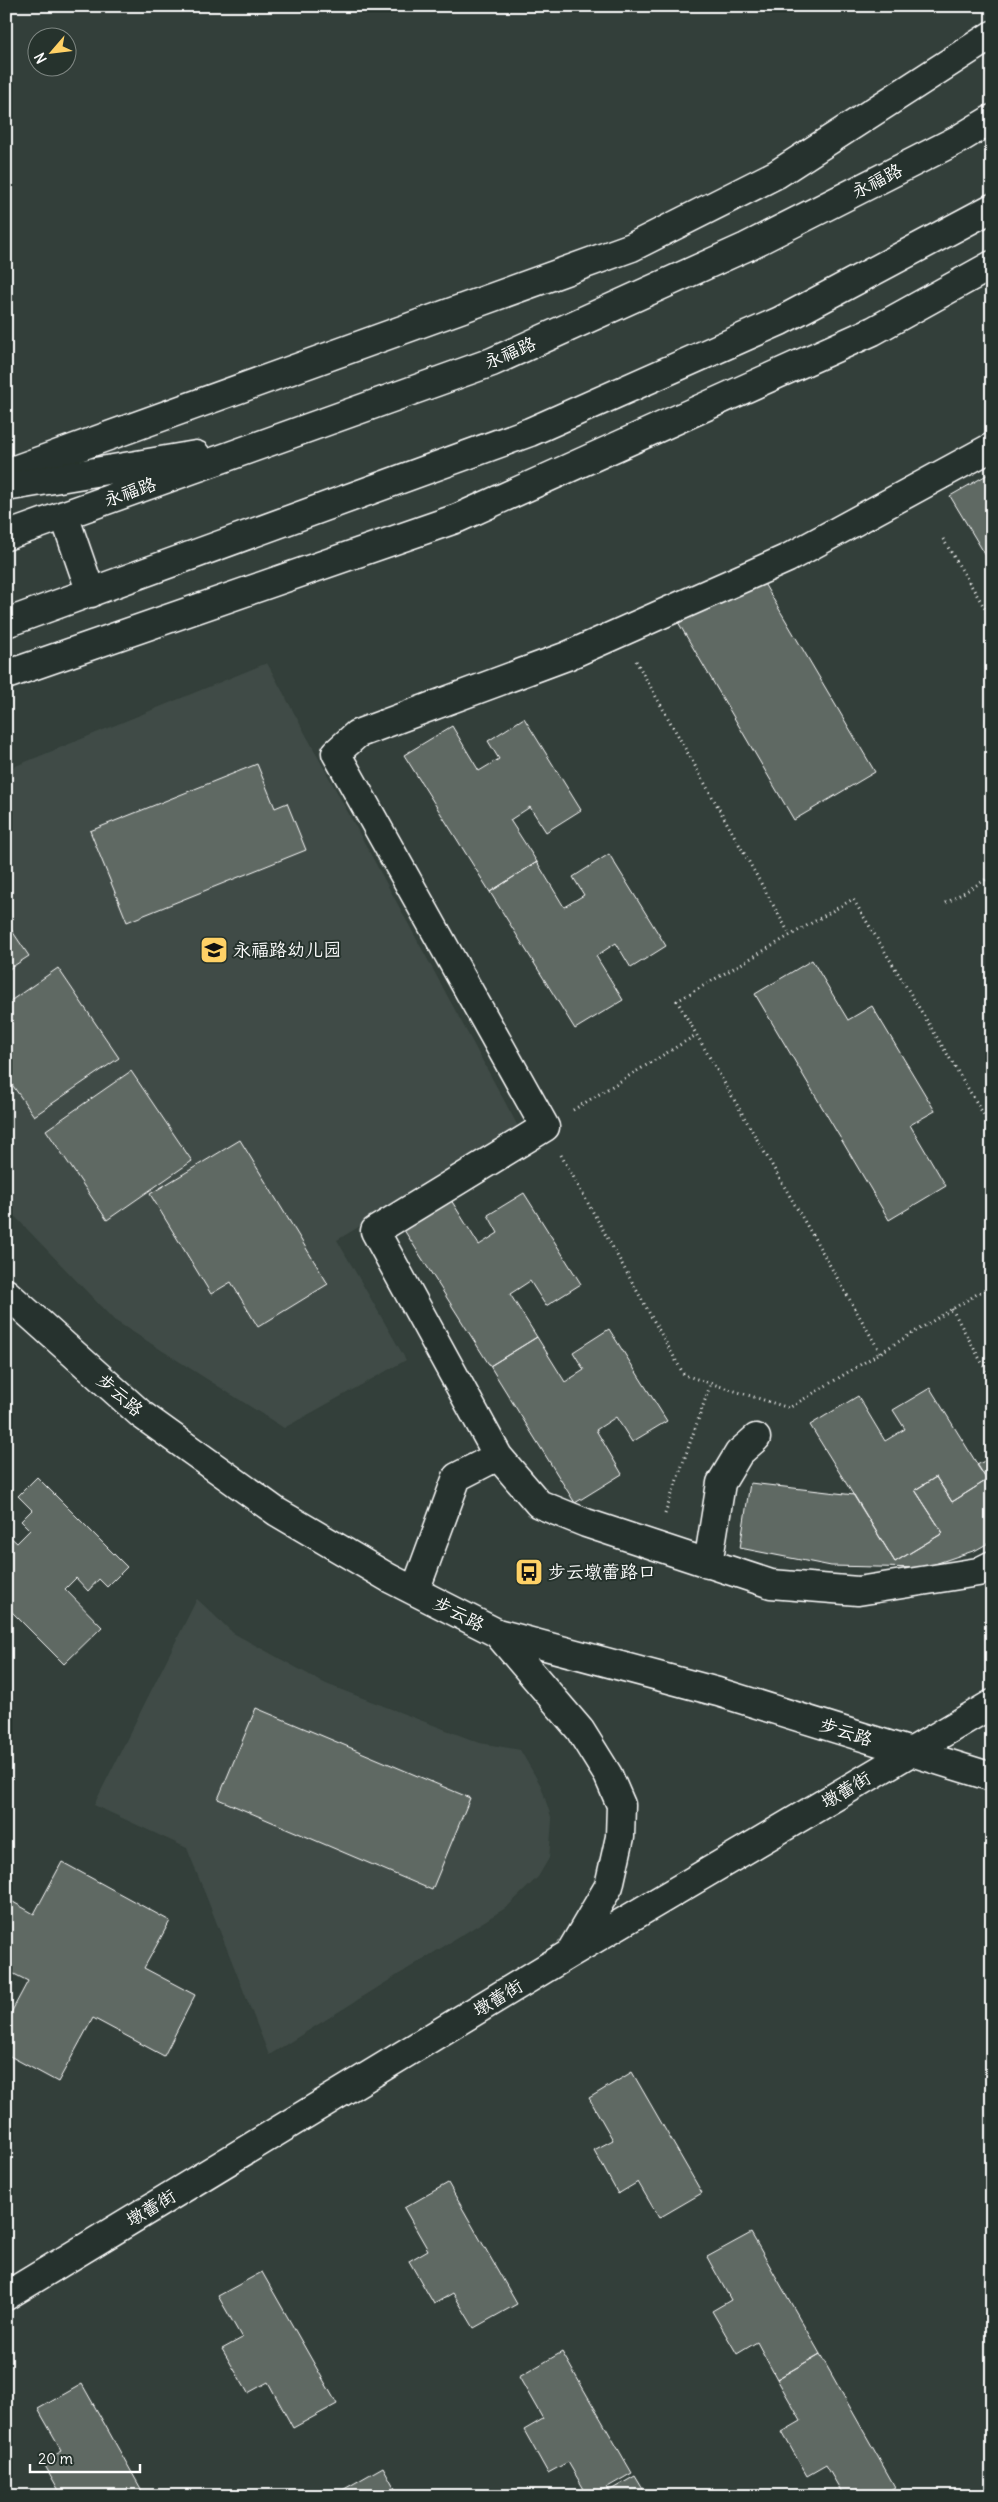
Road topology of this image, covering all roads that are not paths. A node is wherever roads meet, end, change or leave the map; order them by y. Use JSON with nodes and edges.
{"nodes":[{"id":1,"x":992,"y":35,"type":"edge"},
{"id":2,"x":992,"y":119,"type":"edge"},
{"id":3,"x":992,"y":208,"type":"edge"},
{"id":4,"x":992,"y":265,"type":"edge"},
{"id":5,"x":269,"y":443,"type":"junction"},
{"id":6,"x":992,"y":448,"type":"edge"},
{"id":7,"x":6,"y":473,"type":"edge"},
{"id":8,"x":6,"y":487,"type":"edge"},
{"id":9,"x":64,"y":515,"type":"junction"},
{"id":10,"x":6,"y":536,"type":"edge"},
{"id":11,"x":91,"y":593,"type":"junction"},
{"id":12,"x":6,"y":623,"type":"edge"},
{"id":13,"x":6,"y":675,"type":"edge"},
{"id":14,"x":6,"y":1293,"type":"edge"},
{"id":15,"x":756,"y":1438,"type":"dead end"},
{"id":16,"x":498,"y":1456,"type":"junction"},
{"id":17,"x":708,"y":1564,"type":"junction"},
{"id":18,"x":992,"y":1565,"type":"edge"},
{"id":19,"x":415,"y":1591,"type":"junction"},
{"id":20,"x":497,"y":1633,"type":"junction"},
{"id":21,"x":992,"y":1704,"type":"edge"},
{"id":22,"x":911,"y":1753,"type":"junction"},
{"id":23,"x":992,"y":1777,"type":"edge"},
{"id":24,"x":569,"y":1954,"type":"junction"},
{"id":25,"x":6,"y":2296,"type":"edge"}],
"edges":[{"from":1,"to":7,"type":"street"},
{"from":2,"to":5,"type":"street","name":"永福路"},
{"from":3,"to":11,"type":"street"},
{"from":4,"to":13,"type":"street"},
{"from":5,"to":8,"type":"street"},
{"from":5,"to":9,"type":"street","name":"永福路"},
{"from":6,"to":16,"type":"street"},
{"from":9,"to":10,"type":"street","name":"永福路"},
{"from":9,"to":11,"type":"street"},
{"from":11,"to":12,"type":"street"},
{"from":14,"to":19,"type":"street","name":"步云路"},
{"from":15,"to":17,"type":"street"},
{"from":16,"to":17,"type":"street"},
{"from":16,"to":19,"type":"street"},
{"from":17,"to":18,"type":"street"},
{"from":19,"to":20,"type":"street","name":"步云路"},
{"from":20,"to":22,"type":"street","name":"步云路"},
{"from":20,"to":24,"type":"street"},
{"from":21,"to":22,"type":"street","name":"墩蕾街"},
{"from":22,"to":23,"type":"street","name":"步云路"},
{"from":22,"to":24,"type":"street","name":"墩蕾街"},
{"from":24,"to":25,"type":"street","name":"墩蕾街"}]}
